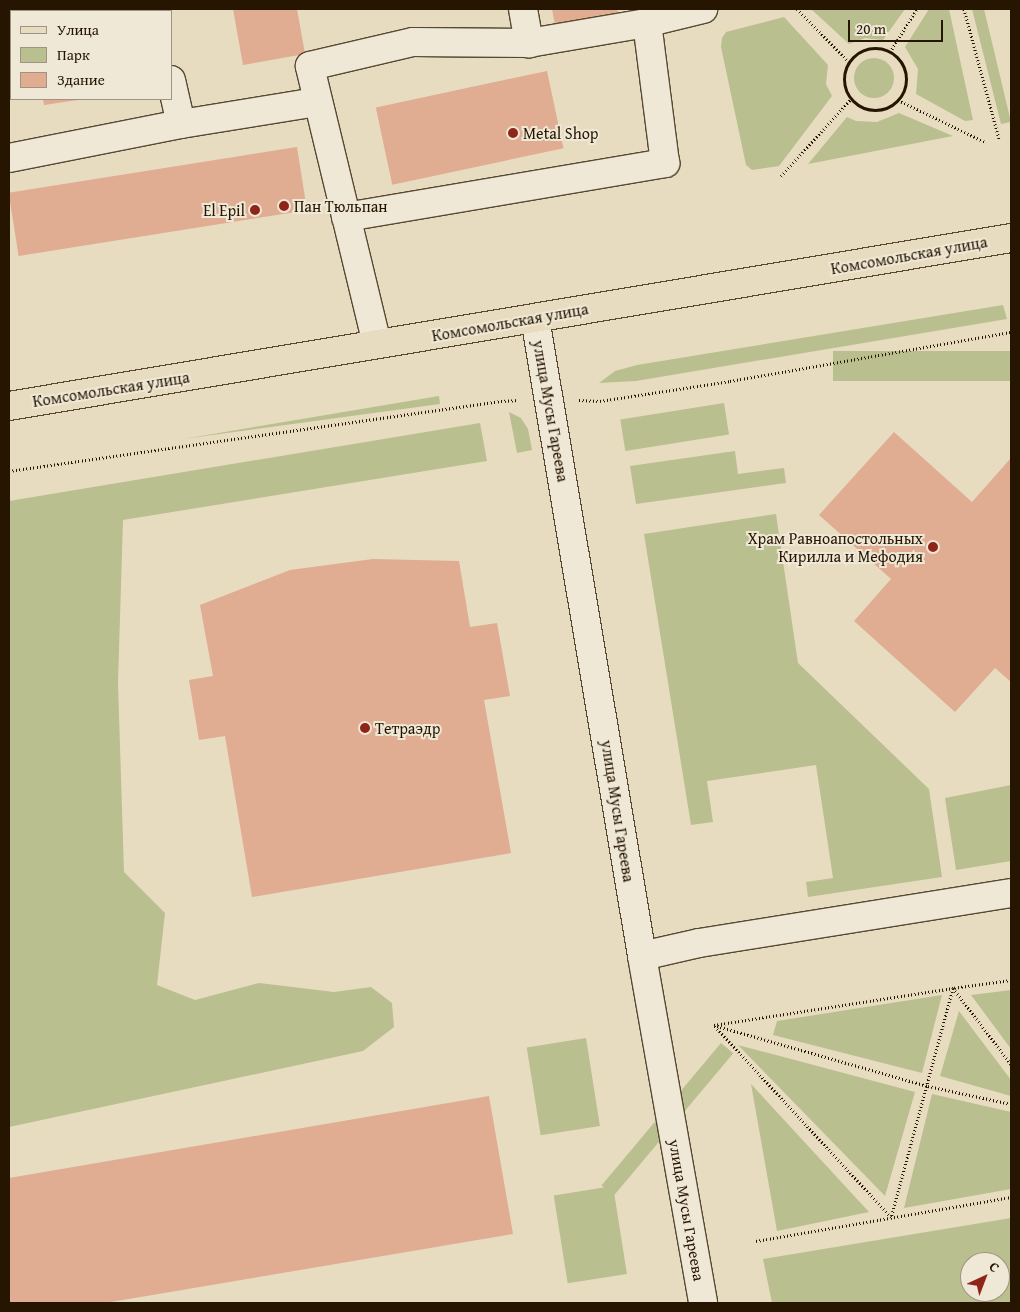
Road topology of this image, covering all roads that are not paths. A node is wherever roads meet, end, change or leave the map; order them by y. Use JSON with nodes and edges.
{"nodes":[{"id":1,"x":523,"y":9,"type":"edge"},
{"id":2,"x":703,"y":9,"type":"edge"},
{"id":3,"x":647,"y":22,"type":"junction"},
{"id":4,"x":529,"y":43,"type":"junction"},
{"id":5,"x":172,"y":84,"type":"edge"},
{"id":6,"x":317,"y":102,"type":"junction"},
{"id":7,"x":181,"y":124,"type":"junction"},
{"id":8,"x":9,"y":158,"type":"edge"},
{"id":9,"x":346,"y":217,"type":"junction"},
{"id":10,"x":1011,"y":238,"type":"edge"},
{"id":11,"x":535,"y":318,"type":"junction"},
{"id":12,"x":377,"y":344,"type":"junction"},
{"id":13,"x":9,"y":406,"type":"edge"},
{"id":14,"x":1011,"y":893,"type":"edge"},
{"id":15,"x":642,"y":956,"type":"junction"},
{"id":16,"x":703,"y":1303,"type":"edge"}],
"edges":[{"from":1,"to":4,"type":"street"},
{"from":2,"to":3,"type":"street"},
{"from":3,"to":4,"type":"street"},
{"from":3,"to":9,"type":"street"},
{"from":4,"to":6,"type":"street"},
{"from":5,"to":7,"type":"street"},
{"from":6,"to":7,"type":"street"},
{"from":6,"to":9,"type":"street"},
{"from":7,"to":8,"type":"street"},
{"from":9,"to":12,"type":"street"},
{"from":10,"to":11,"type":"main road","name":"Комсомольская улица"},
{"from":11,"to":12,"type":"main road","name":"Комсомольская улица"},
{"from":11,"to":15,"type":"street","name":"улица Мусы Гареева"},
{"from":12,"to":13,"type":"main road","name":"Комсомольская улица"},
{"from":14,"to":15,"type":"street"},
{"from":15,"to":16,"type":"street","name":"улица Мусы Гареева"}]}
